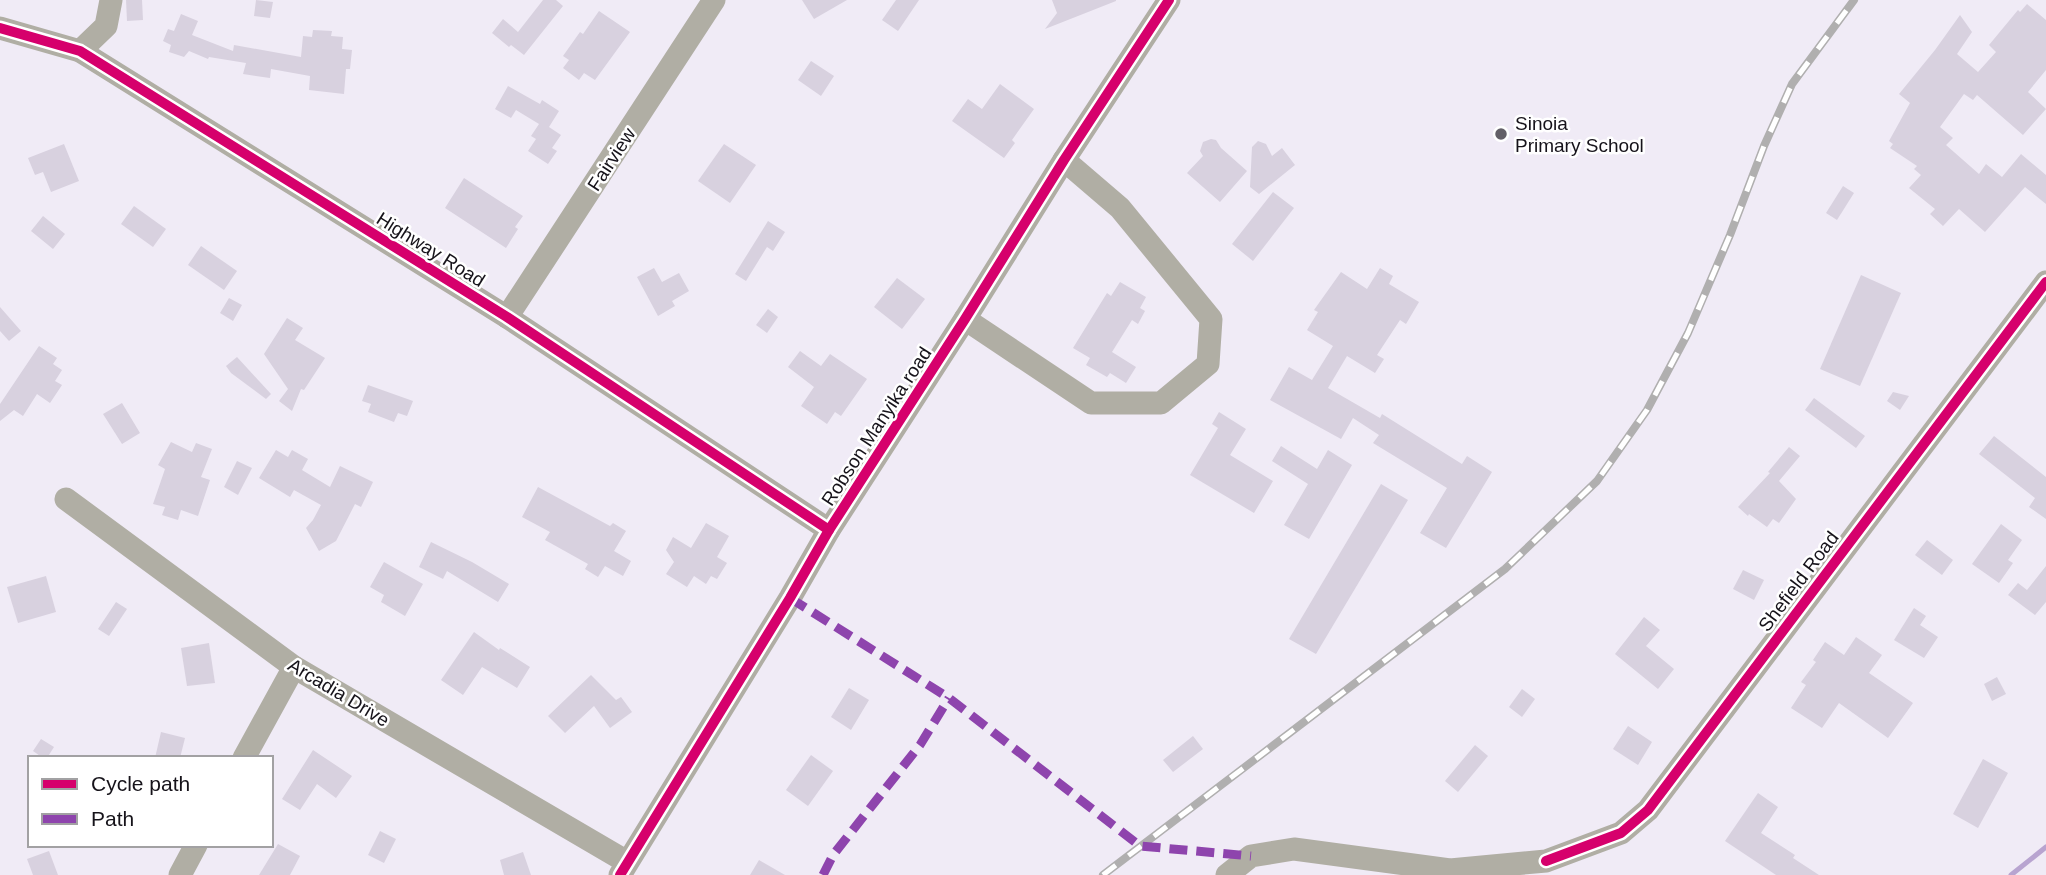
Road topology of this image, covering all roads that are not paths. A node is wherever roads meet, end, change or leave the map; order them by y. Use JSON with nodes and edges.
{"nodes":[{"id":1,"x":111,"y":0,"type":"edge"},
{"id":2,"x":714,"y":0,"type":"edge"},
{"id":3,"x":1169,"y":0,"type":"edge"},
{"id":4,"x":0,"y":28,"type":"edge"},
{"id":5,"x":80,"y":51,"type":"junction"},
{"id":6,"x":1064,"y":160,"type":"junction"},
{"id":7,"x":2046,"y":282,"type":"edge"},
{"id":8,"x":508,"y":317,"type":"junction"},
{"id":9,"x":965,"y":319,"type":"junction"},
{"id":10,"x":66,"y":499,"type":"dead end"},
{"id":11,"x":829,"y":530,"type":"junction"},
{"id":12,"x":294,"y":667,"type":"junction"},
{"id":13,"x":245,"y":756,"type":"edge"},
{"id":14,"x":195,"y":847,"type":"edge"},
{"id":15,"x":623,"y":868,"type":"edge"},
{"id":16,"x":180,"y":875,"type":"edge"},
{"id":17,"x":1227,"y":875,"type":"edge"}],
"edges":[{"from":1,"to":5,"type":"street"},
{"from":2,"to":8,"type":"street","name":"Fairview"},
{"from":3,"to":6,"type":"street","name":"Robson Manyika road"},
{"from":4,"to":5,"type":"street","name":"Highway Road"},
{"from":5,"to":8,"type":"street","name":"Highway Road"},
{"from":6,"to":9,"type":"street","name":"Robson Manyika road"},
{"from":6,"to":9,"type":"street"},
{"from":7,"to":17,"type":"street","name":"Shefield Road"},
{"from":8,"to":11,"type":"street","name":"Highway Road"},
{"from":9,"to":11,"type":"street","name":"Robson Manyika road"},
{"from":10,"to":12,"type":"street","name":"Arcadia Drive"},
{"from":11,"to":15,"type":"street","name":"Robson Manyika road"},
{"from":12,"to":13,"type":"street"},
{"from":12,"to":15,"type":"street","name":"Arcadia Drive"},
{"from":14,"to":16,"type":"street"}]}
